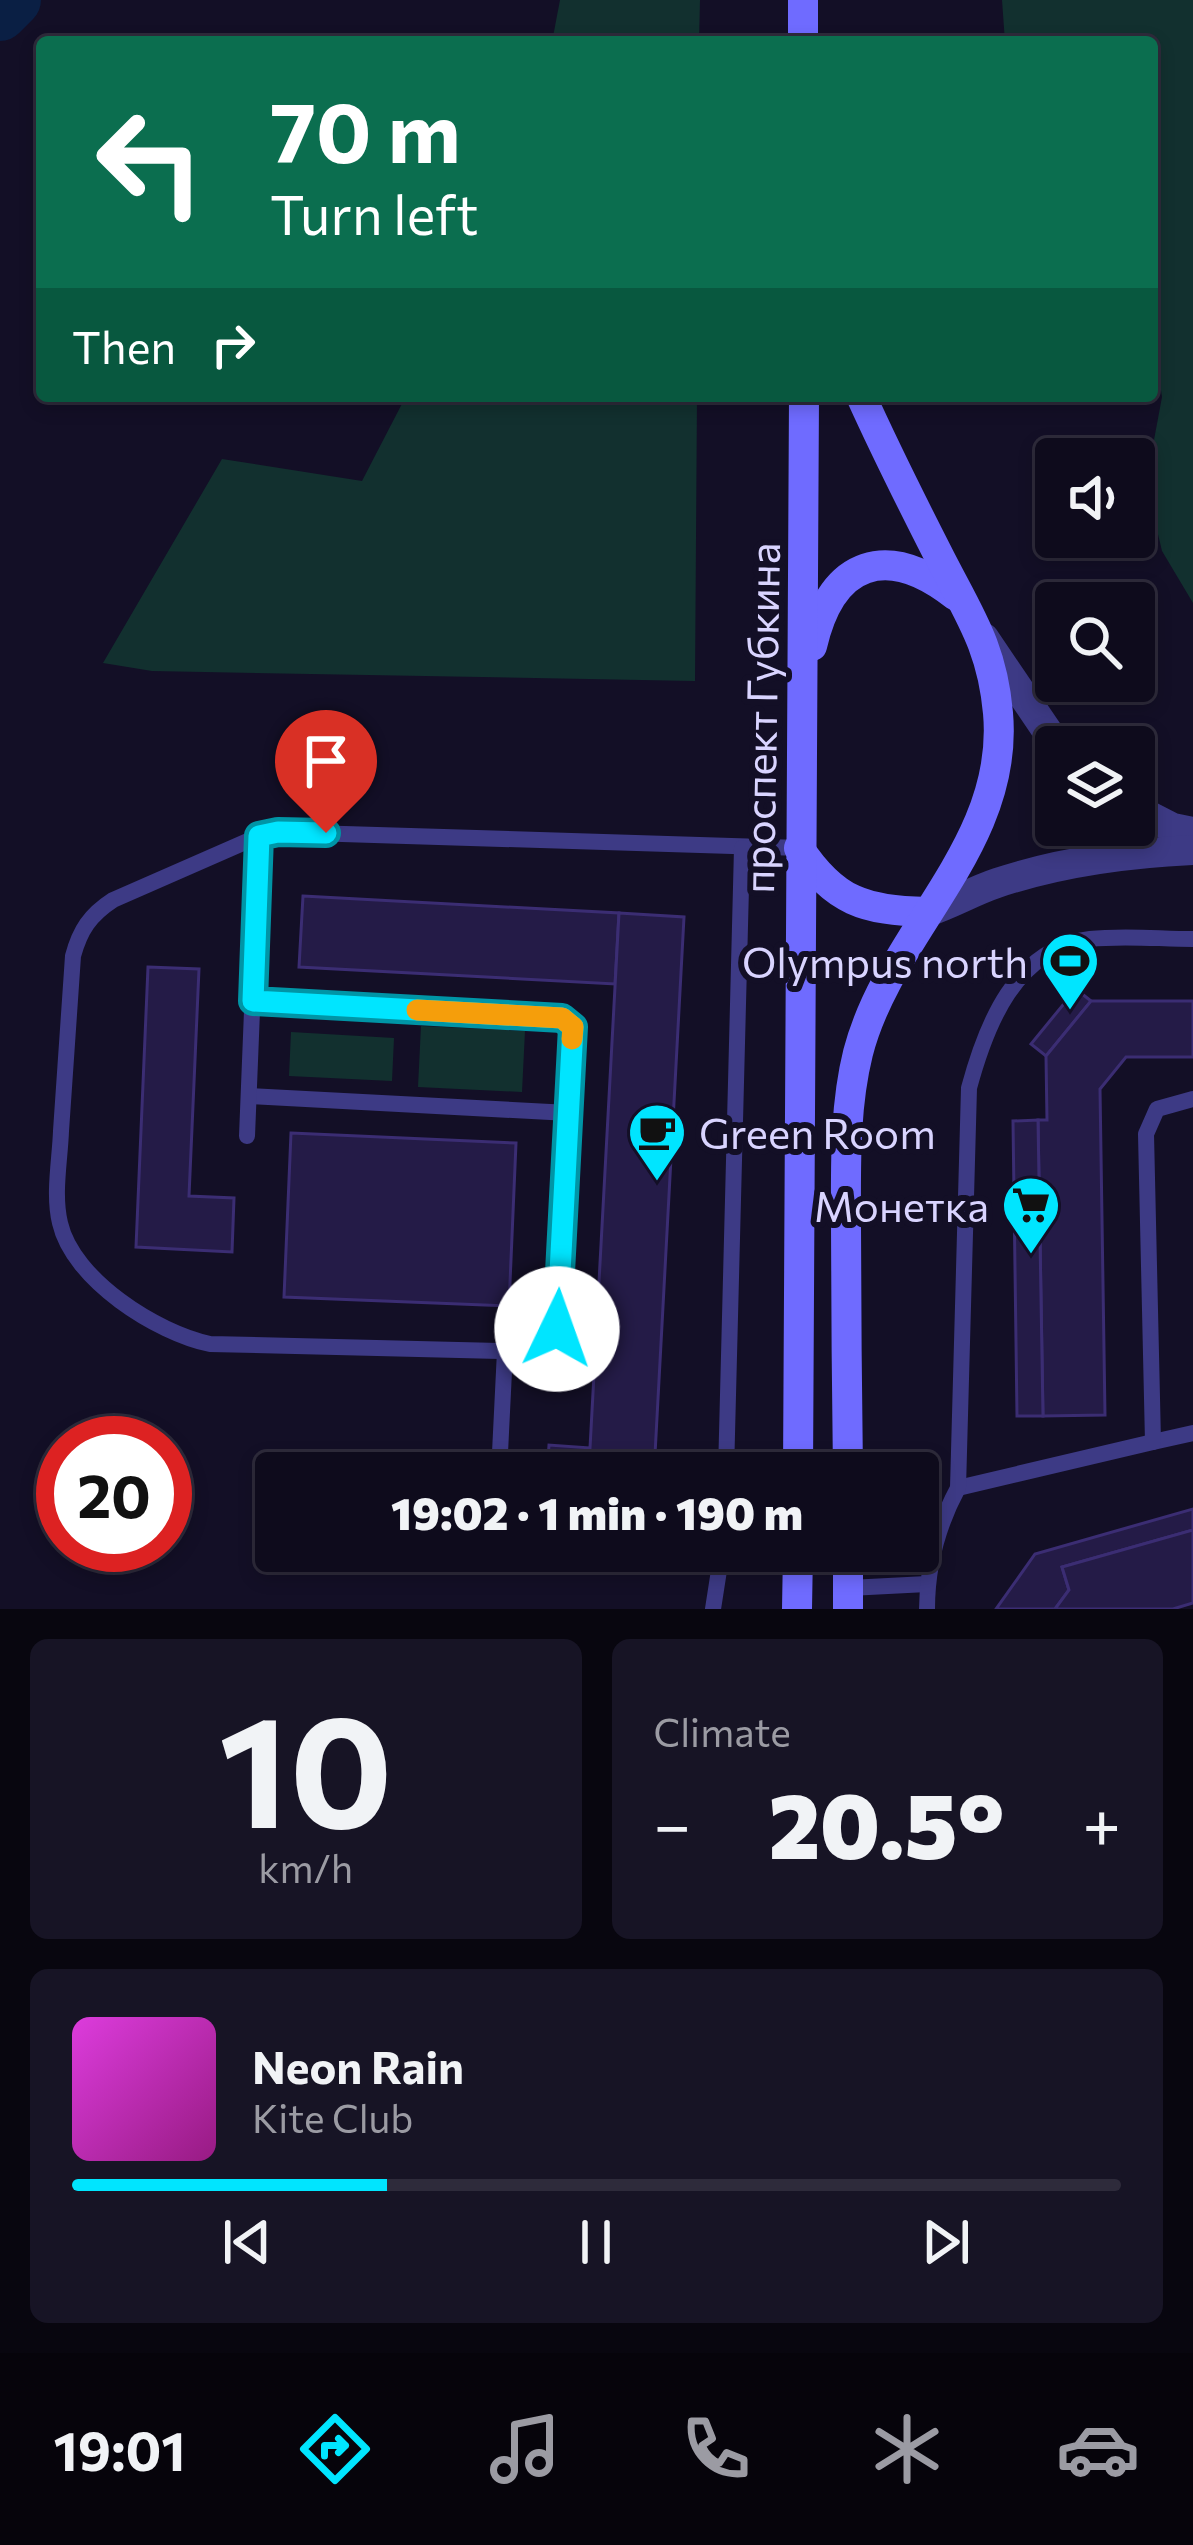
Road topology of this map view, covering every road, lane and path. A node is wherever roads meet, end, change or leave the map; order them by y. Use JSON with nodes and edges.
{"nodes":[{"id":1,"x":803,"y":0,"type":"edge"},
{"id":2,"x":803,"y":36,"type":"edge"},
{"id":3,"x":804,"y":402,"type":"edge"},
{"id":4,"x":865,"y":402,"type":"edge"},
{"id":5,"x":961,"y":600,"type":"junction"},
{"id":6,"x":982,"y":634,"type":"junction"},
{"id":7,"x":803,"y":686,"type":"junction"},
{"id":8,"x":1044,"y":726,"type":"edge"},
{"id":9,"x":1155,"y":818,"type":"edge"},
{"id":10,"x":1193,"y":832,"type":"edge"},
{"id":11,"x":259,"y":836,"type":"junction"},
{"id":12,"x":742,"y":848,"type":"junction"},
{"id":13,"x":800,"y":848,"type":"junction"},
{"id":14,"x":1193,"y":850,"type":"edge"},
{"id":15,"x":927,"y":912,"type":"junction"},
{"id":16,"x":1193,"y":939,"type":"edge"},
{"id":17,"x":253,"y":1001,"type":"junction"},
{"id":18,"x":249,"y":1096,"type":"junction"},
{"id":19,"x":1193,"y":1099,"type":"edge"},
{"id":20,"x":569,"y":1114,"type":"junction"},
{"id":21,"x":247,"y":1136,"type":"dead end"},
{"id":22,"x":505,"y":1351,"type":"junction"},
{"id":23,"x":1193,"y":1432,"type":"edge"},
{"id":24,"x":1153,"y":1442,"type":"junction"},
{"id":25,"x":500,"y":1452,"type":"edge"},
{"id":26,"x":727,"y":1452,"type":"edge"},
{"id":27,"x":798,"y":1452,"type":"edge"},
{"id":28,"x":848,"y":1452,"type":"edge"},
{"id":29,"x":958,"y":1489,"type":"junction"},
{"id":30,"x":721,"y":1572,"type":"edge"},
{"id":31,"x":798,"y":1572,"type":"edge"},
{"id":32,"x":927,"y":1584,"type":"junction"},
{"id":33,"x":848,"y":1598,"type":"edge"},
{"id":34,"x":713,"y":1609,"type":"edge"},
{"id":35,"x":797,"y":1609,"type":"edge"},
{"id":36,"x":926,"y":1609,"type":"edge"}],
"edges":[{"from":1,"to":2,"type":"main road"},
{"from":3,"to":7,"type":"main road","name":"проспект Губкина"},
{"from":4,"to":5,"type":"main road"},
{"from":5,"to":6,"type":"main road"},
{"from":5,"to":7,"type":"main road"},
{"from":6,"to":8,"type":"street"},
{"from":6,"to":15,"type":"main road"},
{"from":7,"to":13,"type":"main road","name":"проспект Губкина"},
{"from":9,"to":10,"type":"street"},
{"from":11,"to":12,"type":"lane"},
{"from":11,"to":17,"type":"lane"},
{"from":11,"to":22,"type":"lane"},
{"from":12,"to":13,"type":"lane"},
{"from":12,"to":26,"type":"lane"},
{"from":13,"to":15,"type":"main road"},
{"from":13,"to":27,"type":"main road","name":"проспект Губкина"},
{"from":14,"to":15,"type":"street"},
{"from":15,"to":28,"type":"main road"},
{"from":16,"to":29,"type":"lane"},
{"from":17,"to":18,"type":"lane"},
{"from":17,"to":20,"type":"lane"},
{"from":18,"to":20,"type":"lane"},
{"from":18,"to":21,"type":"lane"},
{"from":19,"to":24,"type":"lane"},
{"from":20,"to":22,"type":"lane"},
{"from":22,"to":25,"type":"lane"},
{"from":23,"to":24,"type":"lane"},
{"from":24,"to":29,"type":"lane"},
{"from":29,"to":32,"type":"lane"},
{"from":30,"to":34,"type":"lane"},
{"from":31,"to":35,"type":"main road"},
{"from":32,"to":33,"type":"lane"},
{"from":32,"to":36,"type":"lane"}]}
